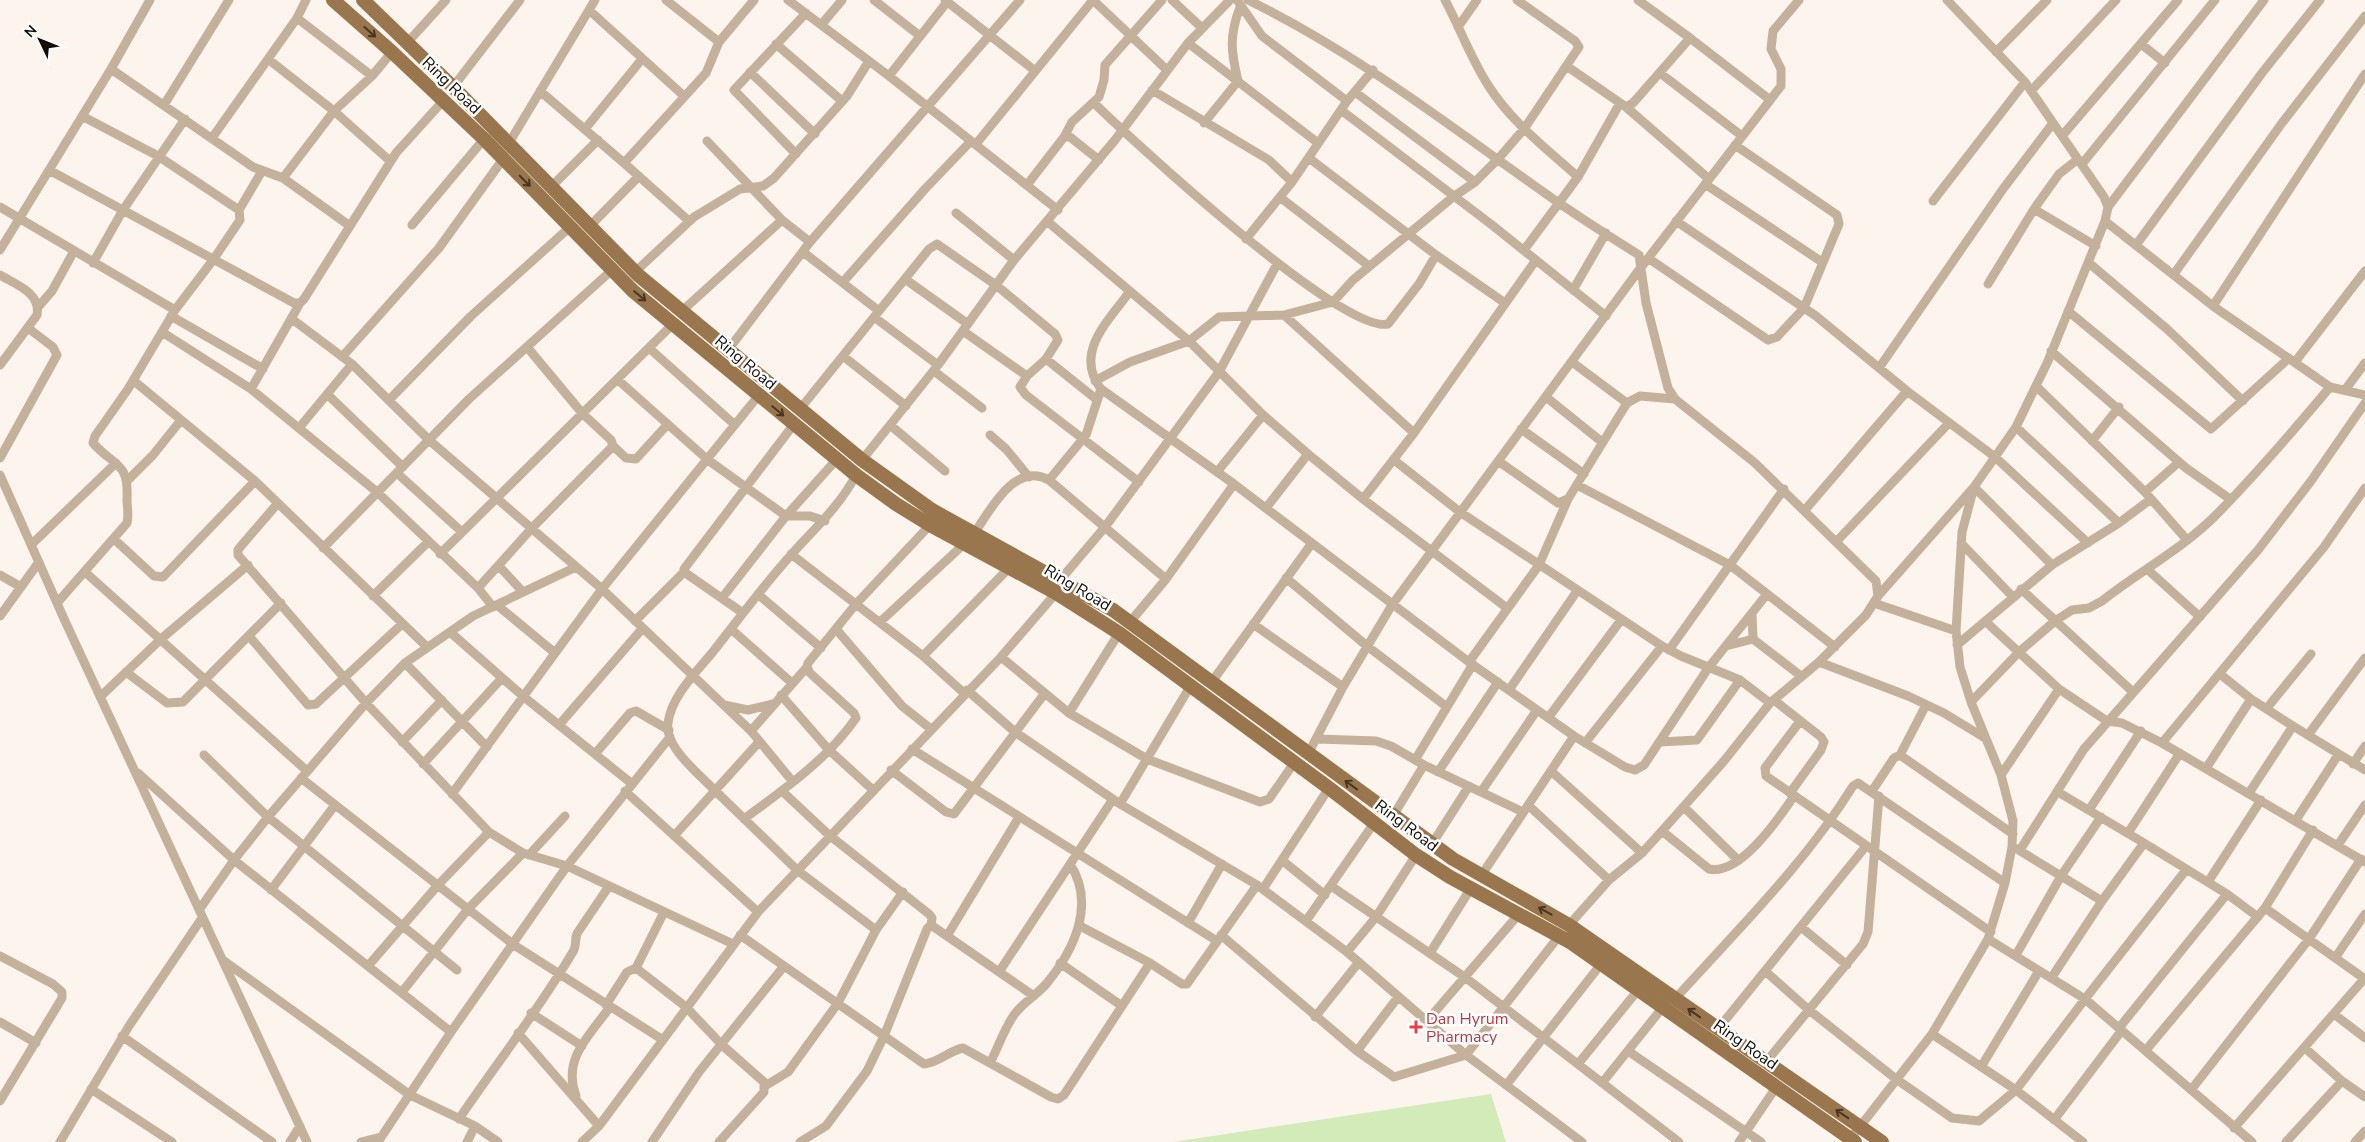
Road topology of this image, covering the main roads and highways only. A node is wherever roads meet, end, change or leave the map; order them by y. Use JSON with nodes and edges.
{"nodes":[{"id":1,"x":333,"y":0,"type":"edge"},
{"id":2,"x":362,"y":0,"type":"edge"},
{"id":3,"x":969,"y":539,"type":"junction"},
{"id":4,"x":1669,"y":1003,"type":"junction"},
{"id":5,"x":1851,"y":1141,"type":"edge"},
{"id":6,"x":1882,"y":1142,"type":"edge"}],
"edges":[{"from":1,"to":3,"type":"main road","name":"Ring Road","one_way":true},
{"from":2,"to":3,"type":"main road","name":"Ring Road"},
{"from":3,"to":4,"type":"main road","name":"Ring Road"},
{"from":4,"to":3,"type":"main road","name":"Ring Road","one_way":true},
{"from":4,"to":5,"type":"main road","name":"Ring Road"},
{"from":6,"to":4,"type":"main road","name":"Ring Road","one_way":true}]}
